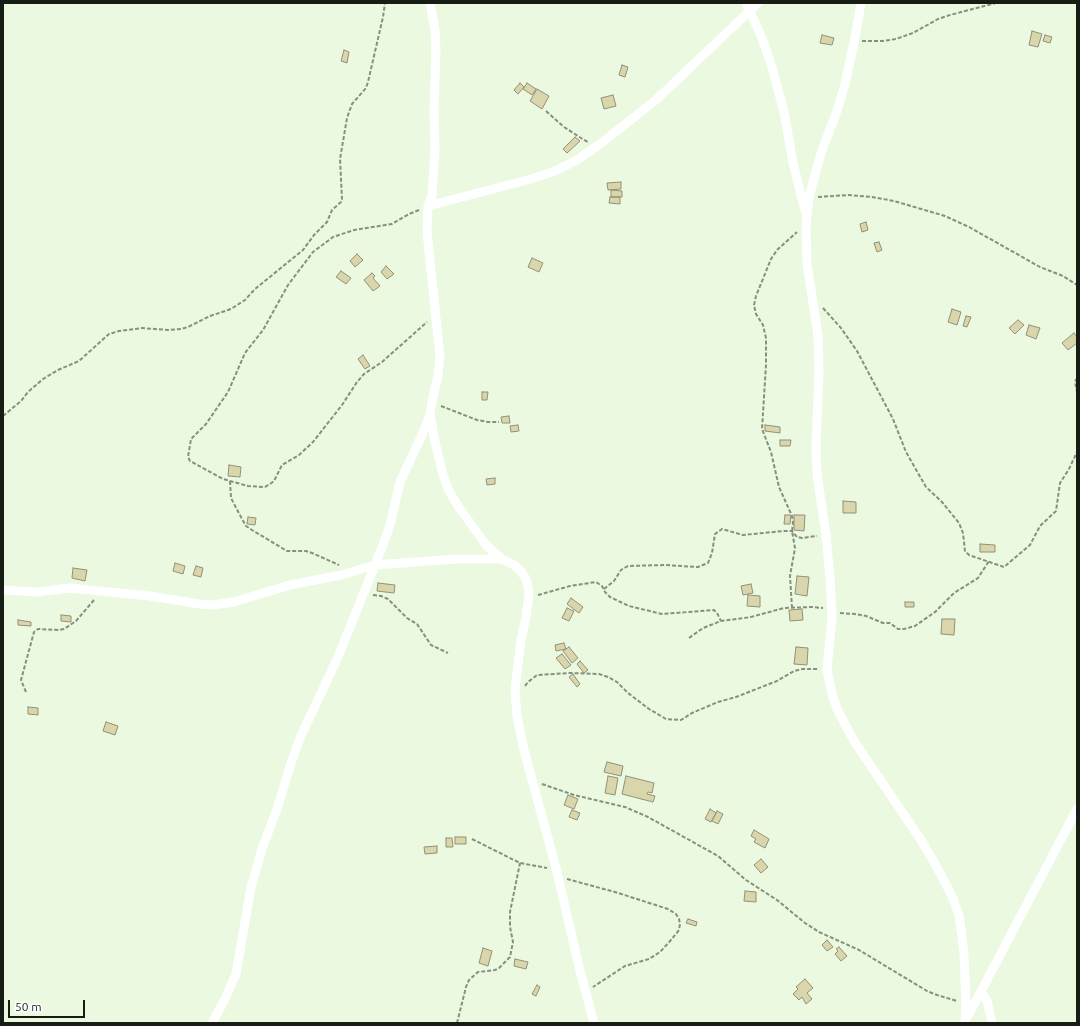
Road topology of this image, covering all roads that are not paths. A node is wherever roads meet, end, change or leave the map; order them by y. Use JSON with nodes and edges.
{"nodes":[{"id":1,"x":430,"y":3,"type":"edge"},
{"id":2,"x":758,"y":3,"type":"edge"},
{"id":3,"x":861,"y":3,"type":"edge"},
{"id":4,"x":748,"y":7,"type":"edge"},
{"id":5,"x":428,"y":206,"type":"junction"},
{"id":6,"x":806,"y":220,"type":"junction"},
{"id":7,"x":431,"y":410,"type":"junction"},
{"id":8,"x":502,"y":560,"type":"junction"},
{"id":9,"x":375,"y":565,"type":"junction"},
{"id":10,"x":3,"y":590,"type":"edge"},
{"id":11,"x":1077,"y":809,"type":"edge"},
{"id":12,"x":980,"y":993,"type":"junction"},
{"id":13,"x":212,"y":1023,"type":"edge"},
{"id":14,"x":594,"y":1023,"type":"edge"},
{"id":15,"x":965,"y":1023,"type":"edge"},
{"id":16,"x":992,"y":1023,"type":"edge"}],
"edges":[{"from":1,"to":5,"type":"street"},
{"from":2,"to":4,"type":"street"},
{"from":3,"to":6,"type":"street"},
{"from":4,"to":5,"type":"street"},
{"from":4,"to":6,"type":"street"},
{"from":5,"to":7,"type":"street"},
{"from":6,"to":15,"type":"street"},
{"from":7,"to":8,"type":"street"},
{"from":7,"to":9,"type":"street"},
{"from":8,"to":9,"type":"street"},
{"from":8,"to":14,"type":"street"},
{"from":9,"to":10,"type":"street"},
{"from":9,"to":13,"type":"street"},
{"from":11,"to":12,"type":"street"},
{"from":12,"to":15,"type":"street"},
{"from":12,"to":16,"type":"street"}]}
